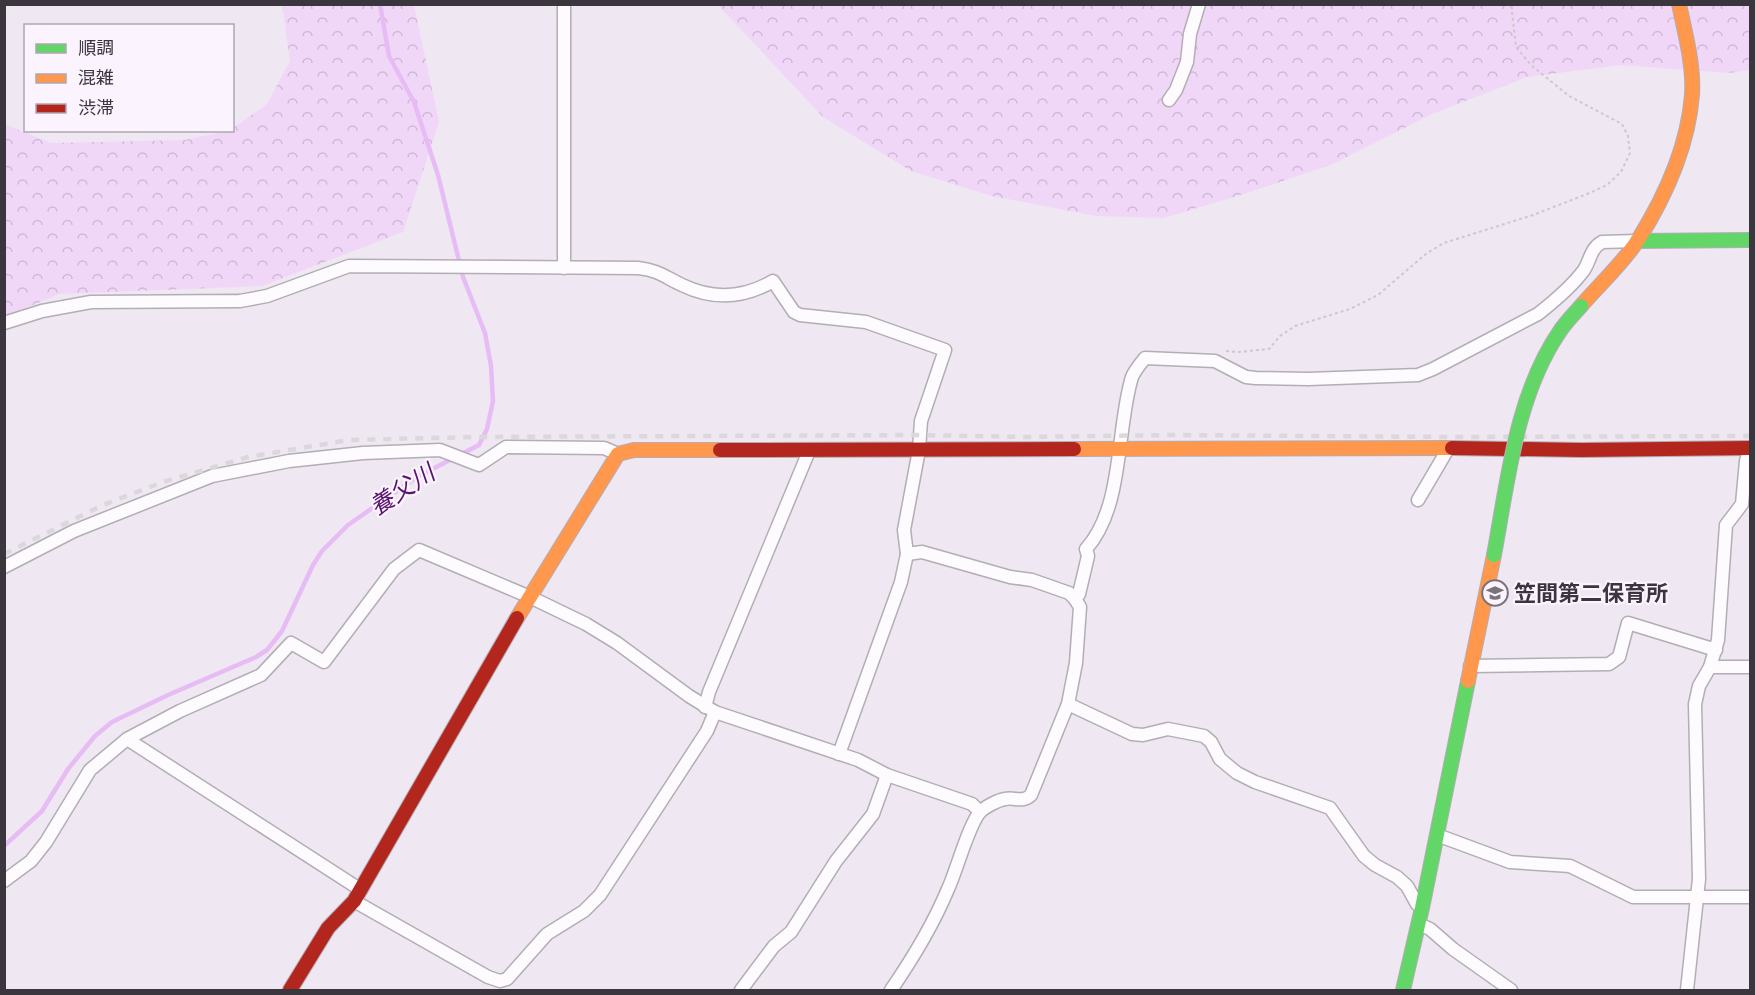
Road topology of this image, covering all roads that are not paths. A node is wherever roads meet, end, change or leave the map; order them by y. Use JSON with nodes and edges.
{"nodes":[{"id":1,"x":564,"y":4,"type":"edge"},
{"id":2,"x":1200,"y":4,"type":"edge"},
{"id":3,"x":1679,"y":4,"type":"edge"},
{"id":4,"x":1169,"y":100,"type":"dead end"},
{"id":5,"x":1750,"y":240,"type":"edge"},
{"id":6,"x":1637,"y":241,"type":"junction"},
{"id":7,"x":564,"y":268,"type":"junction"},
{"id":8,"x":4,"y":322,"type":"edge"},
{"id":9,"x":1120,"y":448,"type":"junction"},
{"id":10,"x":1750,"y":448,"type":"edge"},
{"id":11,"x":1448,"y":449,"type":"junction"},
{"id":12,"x":919,"y":450,"type":"junction"},
{"id":13,"x":809,"y":451,"type":"junction"},
{"id":14,"x":618,"y":454,"type":"junction"},
{"id":15,"x":1418,"y":500,"type":"dead end"},
{"id":16,"x":907,"y":554,"type":"junction"},
{"id":17,"x":4,"y":567,"type":"edge"},
{"id":18,"x":530,"y":597,"type":"junction"},
{"id":19,"x":1075,"y":598,"type":"junction"},
{"id":20,"x":1716,"y":650,"type":"junction"},
{"id":21,"x":1470,"y":666,"type":"junction"},
{"id":22,"x":1710,"y":667,"type":"junction"},
{"id":23,"x":1750,"y":667,"type":"edge"},
{"id":24,"x":1068,"y":704,"type":"junction"},
{"id":25,"x":710,"y":709,"type":"junction"},
{"id":26,"x":127,"y":739,"type":"junction"},
{"id":27,"x":839,"y":754,"type":"junction"},
{"id":28,"x":887,"y":776,"type":"junction"},
{"id":29,"x":980,"y":812,"type":"junction"},
{"id":30,"x":1437,"y":835,"type":"junction"},
{"id":31,"x":4,"y":881,"type":"edge"},
{"id":32,"x":357,"y":896,"type":"junction"},
{"id":33,"x":1697,"y":897,"type":"junction"},
{"id":34,"x":1750,"y":897,"type":"edge"},
{"id":35,"x":1422,"y":908,"type":"junction"},
{"id":36,"x":1419,"y":924,"type":"junction"},
{"id":37,"x":290,"y":990,"type":"edge"},
{"id":38,"x":741,"y":990,"type":"edge"},
{"id":39,"x":891,"y":990,"type":"edge"},
{"id":40,"x":1403,"y":990,"type":"edge"},
{"id":41,"x":1511,"y":990,"type":"edge"},
{"id":42,"x":1687,"y":990,"type":"edge"}],
"edges":[{"from":1,"to":7,"type":"street"},
{"from":2,"to":4,"type":"street"},
{"from":3,"to":6,"type":"street"},
{"from":5,"to":6,"type":"street"},
{"from":6,"to":9,"type":"street"},
{"from":6,"to":21,"type":"street","bridge":true},
{"from":7,"to":8,"type":"street"},
{"from":7,"to":12,"type":"street"},
{"from":9,"to":11,"type":"street"},
{"from":9,"to":12,"type":"street"},
{"from":9,"to":19,"type":"street"},
{"from":10,"to":11,"type":"street"},
{"from":10,"to":20,"type":"street"},
{"from":11,"to":15,"type":"street"},
{"from":12,"to":13,"type":"street"},
{"from":12,"to":16,"type":"street"},
{"from":13,"to":14,"type":"street"},
{"from":13,"to":25,"type":"street"},
{"from":14,"to":17,"type":"street"},
{"from":14,"to":18,"type":"street"},
{"from":16,"to":19,"type":"street"},
{"from":16,"to":27,"type":"street"},
{"from":18,"to":25,"type":"street"},
{"from":18,"to":26,"type":"street"},
{"from":18,"to":32,"type":"street"},
{"from":19,"to":24,"type":"street"},
{"from":20,"to":21,"type":"street"},
{"from":20,"to":22,"type":"street"},
{"from":21,"to":30,"type":"street"},
{"from":22,"to":23,"type":"street"},
{"from":22,"to":33,"type":"street"},
{"from":24,"to":29,"type":"street"},
{"from":24,"to":35,"type":"street"},
{"from":25,"to":27,"type":"street"},
{"from":25,"to":32,"type":"street"},
{"from":26,"to":31,"type":"street"},
{"from":26,"to":32,"type":"street"},
{"from":27,"to":28,"type":"street"},
{"from":28,"to":29,"type":"street"},
{"from":28,"to":38,"type":"street"},
{"from":29,"to":39,"type":"street"},
{"from":30,"to":33,"type":"street"},
{"from":30,"to":35,"type":"street"},
{"from":32,"to":37,"type":"street"},
{"from":33,"to":34,"type":"street"},
{"from":33,"to":42,"type":"street"},
{"from":35,"to":36,"type":"street"},
{"from":36,"to":40,"type":"street"},
{"from":36,"to":41,"type":"street"}]}
